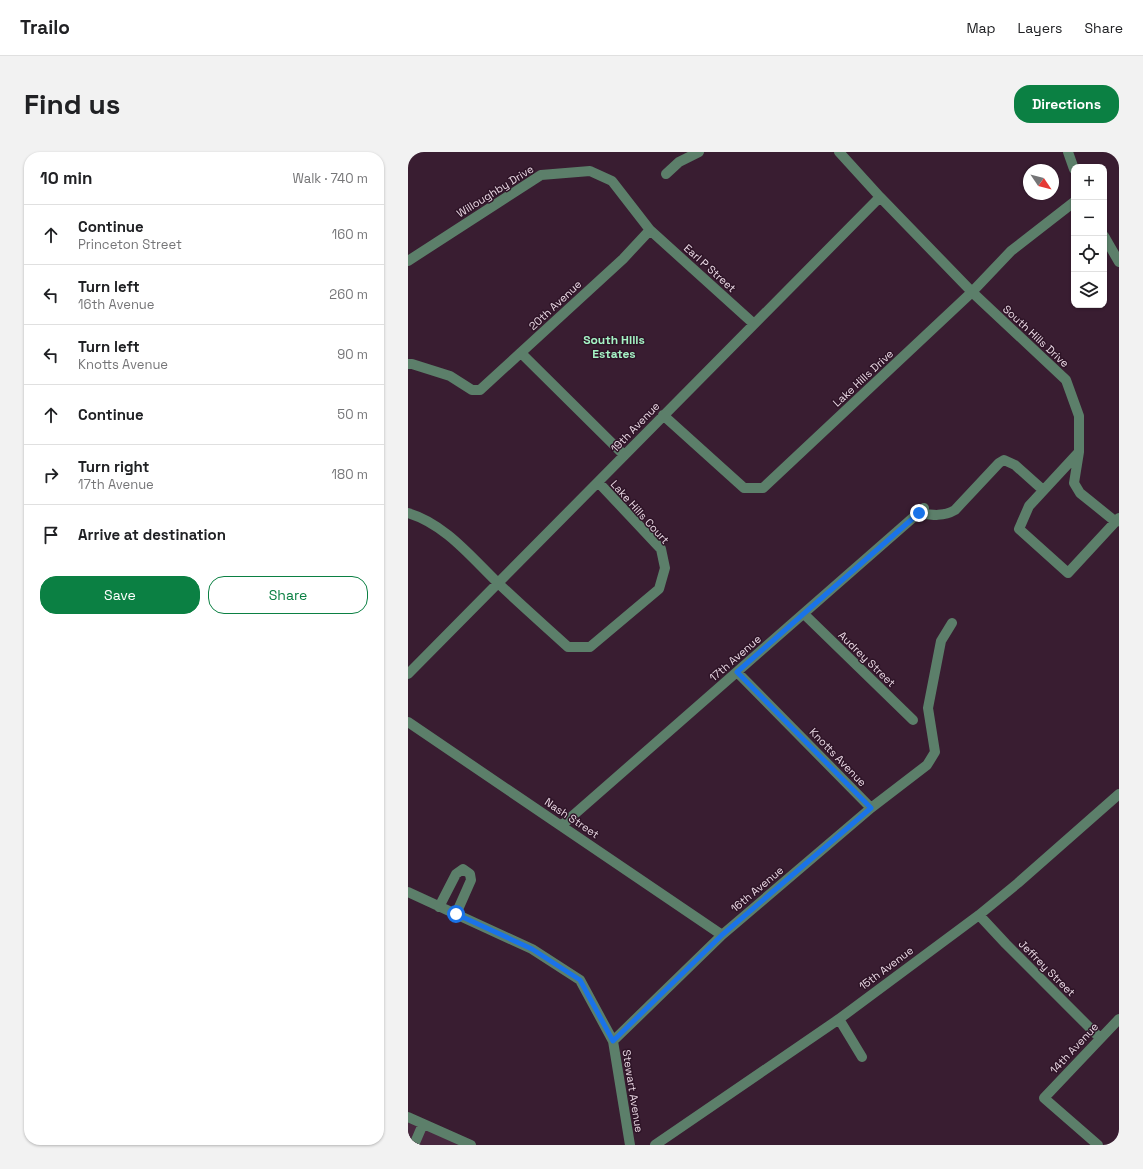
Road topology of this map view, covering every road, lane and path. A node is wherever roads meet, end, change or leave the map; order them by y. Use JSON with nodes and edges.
{"nodes":[{"id":1,"x":699,"y":152,"type":"edge"},
{"id":2,"x":839,"y":152,"type":"edge"},
{"id":3,"x":1068,"y":152,"type":"edge"},
{"id":4,"x":1072,"y":164,"type":"edge"},
{"id":5,"x":666,"y":174,"type":"dead end"},
{"id":6,"x":880,"y":197,"type":"junction"},
{"id":7,"x":1071,"y":204,"type":"edge"},
{"id":8,"x":650,"y":230,"type":"junction"},
{"id":9,"x":1107,"y":241,"type":"edge"},
{"id":10,"x":408,"y":261,"type":"edge"},
{"id":11,"x":1119,"y":262,"type":"edge"},
{"id":12,"x":972,"y":292,"type":"junction"},
{"id":13,"x":754,"y":324,"type":"junction"},
{"id":14,"x":521,"y":353,"type":"junction"},
{"id":15,"x":408,"y":364,"type":"edge"},
{"id":16,"x":663,"y":415,"type":"junction"},
{"id":17,"x":1079,"y":452,"type":"junction"},
{"id":18,"x":624,"y":455,"type":"junction"},
{"id":19,"x":598,"y":482,"type":"junction"},
{"id":20,"x":1043,"y":490,"type":"junction"},
{"id":21,"x":408,"y":513,"type":"edge"},
{"id":22,"x":1117,"y":520,"type":"edge"},
{"id":23,"x":498,"y":582,"type":"junction"},
{"id":24,"x":804,"y":614,"type":"junction"},
{"id":25,"x":952,"y":623,"type":"dead end"},
{"id":26,"x":737,"y":672,"type":"junction"},
{"id":27,"x":408,"y":674,"type":"edge"},
{"id":28,"x":913,"y":720,"type":"dead end"},
{"id":29,"x":408,"y":722,"type":"edge"},
{"id":30,"x":1119,"y":794,"type":"edge"},
{"id":31,"x":871,"y":808,"type":"junction"},
{"id":32,"x":561,"y":826,"type":"junction"},
{"id":33,"x":408,"y":892,"type":"edge"},
{"id":34,"x":439,"y":907,"type":"junction"},
{"id":35,"x":456,"y":914,"type":"junction"},
{"id":36,"x":979,"y":915,"type":"junction"},
{"id":37,"x":722,"y":935,"type":"junction"},
{"id":38,"x":839,"y":1019,"type":"junction"},
{"id":39,"x":1119,"y":1019,"type":"edge"},
{"id":40,"x":1100,"y":1038,"type":"junction"},
{"id":41,"x":613,"y":1041,"type":"junction"},
{"id":42,"x":862,"y":1057,"type":"dead end"},
{"id":43,"x":408,"y":1117,"type":"edge"},
{"id":44,"x":423,"y":1124,"type":"junction"},
{"id":45,"x":414,"y":1145,"type":"edge"},
{"id":46,"x":471,"y":1145,"type":"edge"},
{"id":47,"x":630,"y":1145,"type":"edge"},
{"id":48,"x":655,"y":1145,"type":"edge"},
{"id":49,"x":1098,"y":1145,"type":"edge"}],
"edges":[{"from":1,"to":5,"type":"street"},
{"from":2,"to":6,"type":"street","name":"South Hills Drive"},
{"from":3,"to":4,"type":"street"},
{"from":6,"to":12,"type":"street","name":"South Hills Drive"},
{"from":6,"to":13,"type":"street","name":"19th Avenue"},
{"from":7,"to":12,"type":"street","name":"Lake Hills Drive"},
{"from":8,"to":10,"type":"street","name":"Willoughby Drive"},
{"from":8,"to":13,"type":"street","name":"Earl P Street"},
{"from":8,"to":14,"type":"street","name":"20th Avenue"},
{"from":9,"to":11,"type":"street"},
{"from":12,"to":16,"type":"street","name":"Lake Hills Drive"},
{"from":12,"to":17,"type":"street","name":"South Hills Drive"},
{"from":13,"to":16,"type":"street","name":"19th Avenue"},
{"from":14,"to":15,"type":"street","name":"20th Avenue"},
{"from":14,"to":18,"type":"street"},
{"from":16,"to":18,"type":"street","name":"19th Avenue"},
{"from":17,"to":20,"type":"street"},
{"from":17,"to":22,"type":"street","name":"South Hills Drive"},
{"from":18,"to":19,"type":"street","name":"19th Avenue"},
{"from":19,"to":23,"type":"street","name":"19th Avenue"},
{"from":19,"to":23,"type":"street","name":"Lake Hills Court"},
{"from":20,"to":22,"type":"street"},
{"from":20,"to":24,"type":"street","name":"17th Avenue"},
{"from":21,"to":23,"type":"street","name":"Lake Hills Court"},
{"from":23,"to":27,"type":"street","name":"19th Avenue"},
{"from":24,"to":26,"type":"street","name":"17th Avenue"},
{"from":24,"to":28,"type":"street","name":"Audrey Street"},
{"from":25,"to":31,"type":"street","name":"16th Avenue"},
{"from":26,"to":31,"type":"street","name":"Knotts Avenue"},
{"from":26,"to":32,"type":"street","name":"17th Avenue"},
{"from":29,"to":32,"type":"street","name":"Nash Street"},
{"from":30,"to":36,"type":"street","name":"15th Avenue"},
{"from":31,"to":37,"type":"street","name":"16th Avenue"},
{"from":32,"to":37,"type":"street","name":"Nash Street"},
{"from":33,"to":34,"type":"street","name":"Stewart Avenue"},
{"from":34,"to":35,"type":"street","name":"Stewart Avenue"},
{"from":34,"to":35,"type":"street"},
{"from":35,"to":41,"type":"street","name":"Stewart Avenue"},
{"from":36,"to":38,"type":"street","name":"15th Avenue"},
{"from":36,"to":40,"type":"street","name":"Jeffrey Street"},
{"from":37,"to":41,"type":"street","name":"16th Avenue"},
{"from":38,"to":42,"type":"street"},
{"from":38,"to":48,"type":"street","name":"15th Avenue"},
{"from":39,"to":40,"type":"street","name":"14th Avenue"},
{"from":40,"to":49,"type":"street","name":"14th Avenue"},
{"from":41,"to":47,"type":"street","name":"Stewart Avenue"},
{"from":43,"to":44,"type":"street"},
{"from":44,"to":45,"type":"street"},
{"from":44,"to":46,"type":"street"}]}
